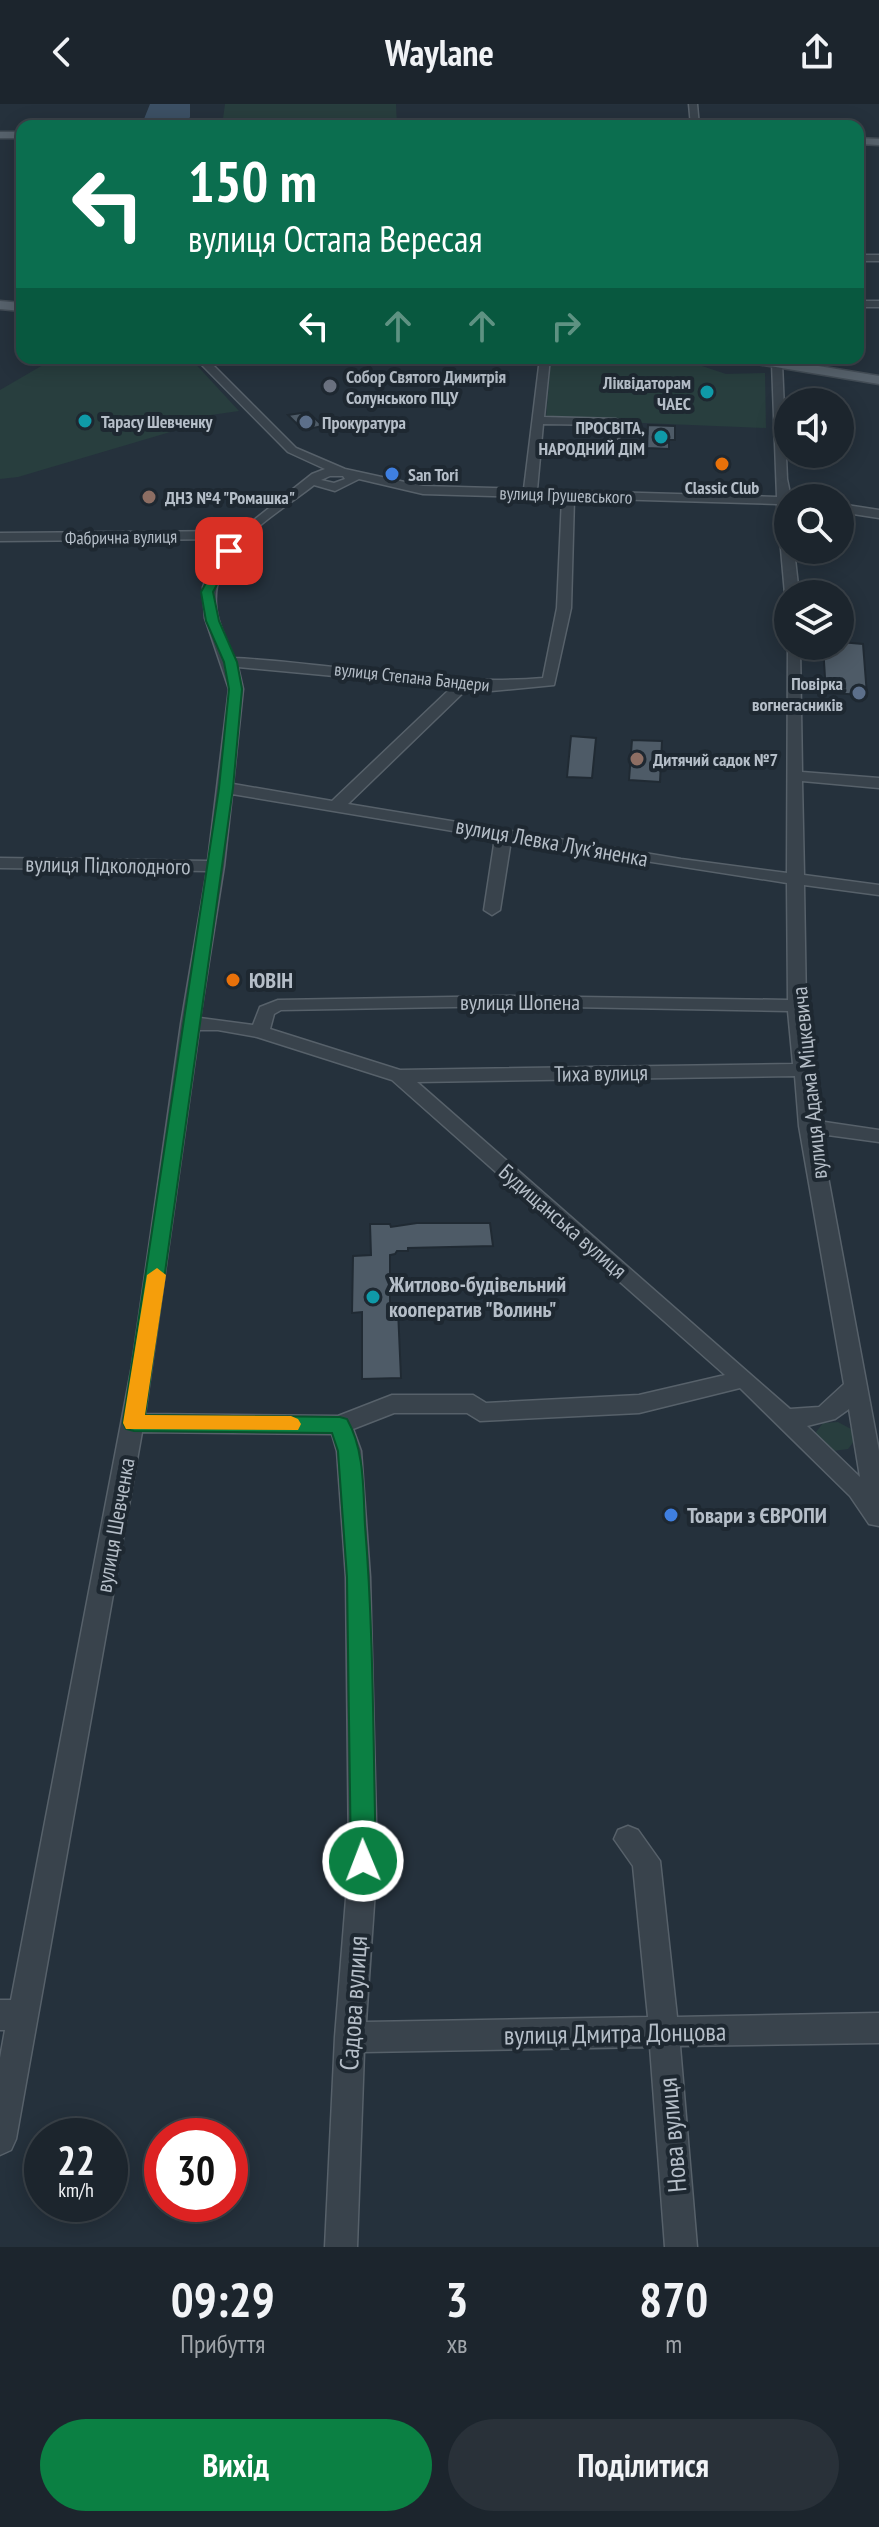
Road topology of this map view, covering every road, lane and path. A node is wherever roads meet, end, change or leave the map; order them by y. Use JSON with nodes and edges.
{"nodes":[{"id":1,"x":206,"y":364,"type":"edge"},
{"id":2,"x":544,"y":364,"type":"edge"},
{"id":3,"x":777,"y":364,"type":"edge"},
{"id":4,"x":783,"y":364,"type":"edge"},
{"id":5,"x":879,"y":380,"type":"edge"},
{"id":6,"x":539,"y":420,"type":"junction"},
{"id":7,"x":614,"y":437,"type":"dead end"},
{"id":8,"x":292,"y":450,"type":"junction"},
{"id":9,"x":344,"y":473,"type":"junction"},
{"id":10,"x":309,"y":483,"type":"junction"},
{"id":11,"x":784,"y":484,"type":"edge"},
{"id":12,"x":332,"y":487,"type":"junction"},
{"id":13,"x":423,"y":490,"type":"junction"},
{"id":14,"x":530,"y":494,"type":"junction"},
{"id":15,"x":568,"y":495,"type":"junction"},
{"id":16,"x":774,"y":501,"type":"edge"},
{"id":17,"x":854,"y":510,"type":"edge"},
{"id":18,"x":879,"y":514,"type":"edge"},
{"id":19,"x":242,"y":535,"type":"junction"},
{"id":20,"x":0,"y":537,"type":"edge"},
{"id":21,"x":793,"y":660,"type":"edge"},
{"id":22,"x":230,"y":662,"type":"junction"},
{"id":23,"x":464,"y":684,"type":"junction"},
{"id":24,"x":797,"y":776,"type":"junction"},
{"id":25,"x":879,"y":783,"type":"edge"},
{"id":26,"x":226,"y":788,"type":"junction"},
{"id":27,"x":338,"y":804,"type":"junction"},
{"id":28,"x":504,"y":834,"type":"junction"},
{"id":29,"x":0,"y":863,"type":"edge"},
{"id":30,"x":216,"y":866,"type":"junction"},
{"id":31,"x":795,"y":881,"type":"junction"},
{"id":32,"x":879,"y":890,"type":"edge"},
{"id":33,"x":492,"y":910,"type":"dead end"},
{"id":34,"x":797,"y":1006,"type":"junction"},
{"id":35,"x":190,"y":1024,"type":"junction"},
{"id":36,"x":260,"y":1032,"type":"junction"},
{"id":37,"x":803,"y":1070,"type":"junction"},
{"id":38,"x":399,"y":1076,"type":"junction"},
{"id":39,"x":809,"y":1126,"type":"junction"},
{"id":40,"x":879,"y":1136,"type":"edge"},
{"id":41,"x":744,"y":1379,"type":"junction"},
{"id":42,"x":857,"y":1384,"type":"junction"},
{"id":43,"x":786,"y":1418,"type":"junction"},
{"id":44,"x":134,"y":1423,"type":"junction"},
{"id":45,"x":340,"y":1425,"type":"junction"},
{"id":46,"x":879,"y":1518,"type":"edge"},
{"id":47,"x":628,"y":1839,"type":"dead end"},
{"id":48,"x":12,"y":2015,"type":"edge"},
{"id":49,"x":879,"y":2028,"type":"edge"},
{"id":50,"x":664,"y":2032,"type":"junction"},
{"id":51,"x":350,"y":2037,"type":"junction"},
{"id":52,"x":0,"y":2139,"type":"edge"},
{"id":53,"x":341,"y":2247,"type":"edge"},
{"id":54,"x":681,"y":2247,"type":"edge"}],
"edges":[{"from":1,"to":8,"type":"street"},
{"from":2,"to":6,"type":"street"},
{"from":3,"to":11,"type":"street"},
{"from":4,"to":5,"type":"main road"},
{"from":6,"to":7,"type":"street"},
{"from":6,"to":14,"type":"street"},
{"from":8,"to":9,"type":"street"},
{"from":8,"to":10,"type":"street"},
{"from":9,"to":10,"type":"street"},
{"from":9,"to":12,"type":"street"},
{"from":9,"to":13,"type":"street","name":"вулиця Грушевського"},
{"from":10,"to":12,"type":"street"},
{"from":10,"to":12,"type":"street"},
{"from":10,"to":19,"type":"street","name":"вулиця Шевченка"},
{"from":12,"to":13,"type":"street"},
{"from":13,"to":14,"type":"street","name":"вулиця Грушевського"},
{"from":14,"to":15,"type":"street","name":"вулиця Грушевського"},
{"from":15,"to":16,"type":"street","name":"вулиця Грушевського"},
{"from":15,"to":23,"type":"street","name":"вулиця Степана Бандери"},
{"from":17,"to":18,"type":"street"},
{"from":19,"to":20,"type":"street","name":"Фабрична вулиця"},
{"from":19,"to":22,"type":"street","name":"вулиця Шевченка"},
{"from":21,"to":24,"type":"street","name":"вулиця Адама Міцкевича"},
{"from":22,"to":23,"type":"street","name":"вулиця Степана Бандери"},
{"from":22,"to":26,"type":"street","name":"вулиця Шевченка"},
{"from":23,"to":27,"type":"street"},
{"from":24,"to":25,"type":"street"},
{"from":24,"to":31,"type":"street","name":"вулиця Адама Міцкевича"},
{"from":26,"to":27,"type":"street","name":"вулиця Левка Лукʼяненка"},
{"from":26,"to":30,"type":"street","name":"вулиця Шевченка"},
{"from":27,"to":28,"type":"street","name":"вулиця Левка Лукʼяненка"},
{"from":28,"to":31,"type":"street","name":"вулиця Левка Лукʼяненка"},
{"from":28,"to":33,"type":"street"},
{"from":29,"to":30,"type":"street","name":"вулиця Підколодного"},
{"from":30,"to":35,"type":"street","name":"вулиця Шевченка"},
{"from":31,"to":32,"type":"street","name":"вулиця Левка Лукʼяненка"},
{"from":31,"to":34,"type":"street","name":"вулиця Адама Міцкевича"},
{"from":34,"to":36,"type":"street","name":"вулиця Шопена"},
{"from":34,"to":37,"type":"street","name":"вулиця Адама Міцкевича"},
{"from":35,"to":36,"type":"street","name":"Будищанська вулиця"},
{"from":35,"to":44,"type":"street","name":"вулиця Шевченка"},
{"from":36,"to":38,"type":"street","name":"Будищанська вулиця"},
{"from":37,"to":38,"type":"street","name":"Тиха вулиця"},
{"from":37,"to":39,"type":"street","name":"вулиця Адама Міцкевича"},
{"from":38,"to":41,"type":"street","name":"Будищанська вулиця"},
{"from":39,"to":40,"type":"street"},
{"from":39,"to":42,"type":"street","name":"вулиця Адама Міцкевича"},
{"from":41,"to":43,"type":"street","name":"Будищанська вулиця"},
{"from":41,"to":45,"type":"street"},
{"from":42,"to":43,"type":"street"},
{"from":42,"to":46,"type":"street","name":"вулиця Адама Міцкевича"},
{"from":43,"to":46,"type":"street","name":"Будищанська вулиця"},
{"from":44,"to":45,"type":"street"},
{"from":44,"to":48,"type":"street","name":"вулиця Шевченка"},
{"from":45,"to":51,"type":"street","name":"Садова вулиця"},
{"from":47,"to":50,"type":"street","name":"Нова вулиця"},
{"from":48,"to":52,"type":"street","name":"вулиця Шевченка"},
{"from":49,"to":50,"type":"street","name":"вулиця Дмитра Донцова"},
{"from":50,"to":51,"type":"street","name":"вулиця Дмитра Донцова"},
{"from":50,"to":54,"type":"street","name":"Нова вулиця"},
{"from":51,"to":53,"type":"street","name":"Садова вулиця"}]}
